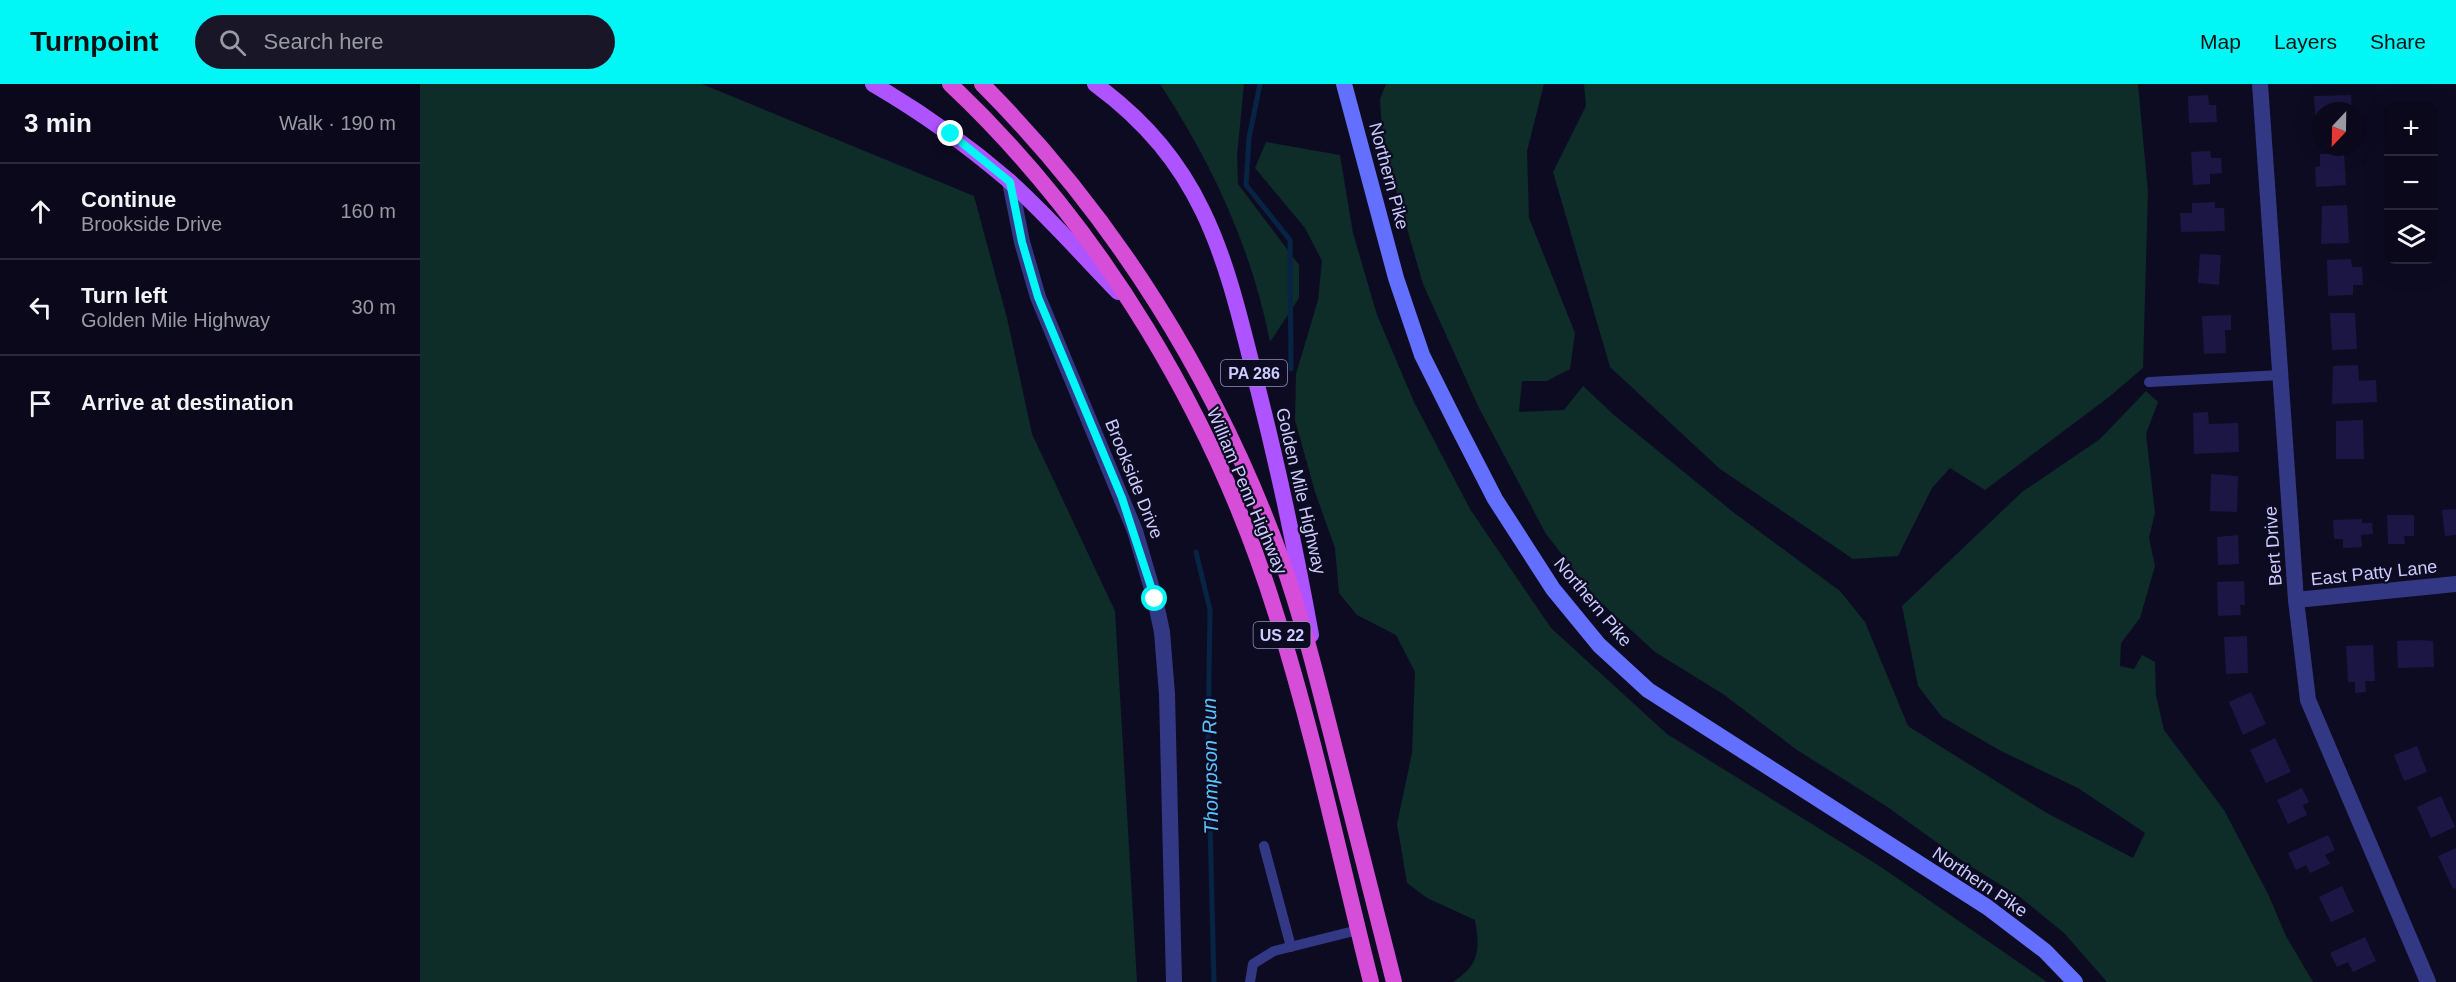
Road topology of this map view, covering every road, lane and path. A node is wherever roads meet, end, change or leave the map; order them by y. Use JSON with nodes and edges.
{"nodes":[{"id":1,"x":873,"y":84,"type":"edge"},
{"id":2,"x":950,"y":84,"type":"edge"},
{"id":3,"x":982,"y":84,"type":"edge"},
{"id":4,"x":1095,"y":84,"type":"edge"},
{"id":5,"x":1344,"y":84,"type":"edge"},
{"id":6,"x":2260,"y":84,"type":"edge"},
{"id":7,"x":1010,"y":182,"type":"junction"},
{"id":8,"x":1134,"y":309,"type":"junction"},
{"id":9,"x":2281,"y":375,"type":"junction"},
{"id":10,"x":2149,"y":382,"type":"dead end"},
{"id":11,"x":2456,"y":584,"type":"edge"},
{"id":12,"x":2296,"y":600,"type":"junction"},
{"id":13,"x":1324,"y":703,"type":"junction"},
{"id":14,"x":1264,"y":846,"type":"dead end"},
{"id":15,"x":1358,"y":930,"type":"junction"},
{"id":16,"x":1291,"y":947,"type":"junction"},
{"id":17,"x":1174,"y":982,"type":"edge"},
{"id":18,"x":1250,"y":982,"type":"edge"},
{"id":19,"x":1371,"y":982,"type":"edge"},
{"id":20,"x":1394,"y":982,"type":"edge"},
{"id":21,"x":2075,"y":982,"type":"edge"},
{"id":22,"x":2428,"y":982,"type":"edge"}],
"edges":[{"from":1,"to":7,"type":"main road"},
{"from":2,"to":8,"type":"highway","name":"William Penn Highway","number":"US 22"},
{"from":3,"to":13,"type":"highway","name":"William Penn Highway","number":"US 22"},
{"from":4,"to":13,"type":"main road","name":"Golden Mile Highway","number":"PA 286"},
{"from":5,"to":21,"type":"main road","name":"Northern Pike"},
{"from":6,"to":9,"type":"street","name":"Bert Drive"},
{"from":7,"to":8,"type":"main road"},
{"from":7,"to":17,"type":"street","name":"Brookside Drive"},
{"from":8,"to":15,"type":"highway","name":"William Penn Highway","number":"US 22"},
{"from":9,"to":10,"type":"lane"},
{"from":9,"to":12,"type":"street","name":"Bert Drive"},
{"from":11,"to":12,"type":"street","name":"East Patty Lane"},
{"from":12,"to":22,"type":"street","name":"Bert Drive"},
{"from":13,"to":20,"type":"highway","name":"William Penn Highway","number":"US 22"},
{"from":14,"to":16,"type":"lane"},
{"from":15,"to":16,"type":"lane"},
{"from":15,"to":19,"type":"highway","name":"William Penn Highway","number":"US 22"},
{"from":16,"to":18,"type":"lane"}]}
